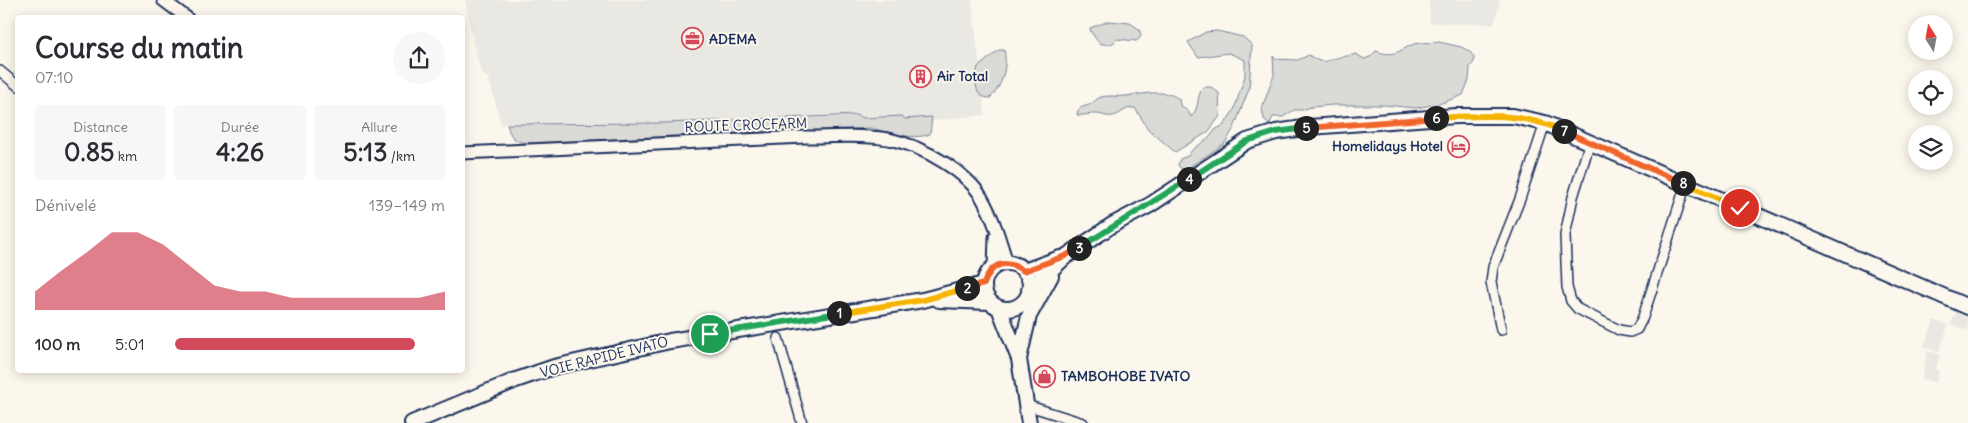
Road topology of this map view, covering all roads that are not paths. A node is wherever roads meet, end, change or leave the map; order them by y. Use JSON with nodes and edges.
{"nodes":[{"id":1,"x":163,"y":0,"type":"edge"},
{"id":2,"x":183,"y":15,"type":"edge"},
{"id":3,"x":0,"y":71,"type":"edge"},
{"id":4,"x":15,"y":84,"type":"edge"},
{"id":5,"x":1545,"y":123,"type":"junction"},
{"id":6,"x":1590,"y":142,"type":"junction"},
{"id":7,"x":465,"y":153,"type":"edge"},
{"id":8,"x":1686,"y":184,"type":"junction"},
{"id":9,"x":1065,"y":257,"type":"junction"},
{"id":10,"x":1000,"y":265,"type":"junction"},
{"id":11,"x":1024,"y":271,"type":"junction"},
{"id":12,"x":984,"y":284,"type":"junction"},
{"id":13,"x":1028,"y":294,"type":"junction"},
{"id":14,"x":923,"y":300,"type":"junction"},
{"id":15,"x":994,"y":305,"type":"junction"},
{"id":16,"x":1968,"y":308,"type":"edge"},
{"id":17,"x":1501,"y":330,"type":"dead end"},
{"id":18,"x":778,"y":338,"type":"dead end"},
{"id":19,"x":1019,"y":359,"type":"junction"},
{"id":20,"x":1026,"y":404,"type":"junction"},
{"id":21,"x":412,"y":423,"type":"edge"},
{"id":22,"x":802,"y":423,"type":"edge"},
{"id":23,"x":1029,"y":423,"type":"edge"},
{"id":24,"x":1083,"y":423,"type":"edge"}],
"edges":[{"from":1,"to":2,"type":"street"},
{"from":3,"to":4,"type":"street"},
{"from":5,"to":6,"type":"main road"},
{"from":5,"to":9,"type":"main road"},
{"from":5,"to":17,"type":"street"},
{"from":6,"to":8,"type":"main road"},
{"from":6,"to":8,"type":"street"},
{"from":7,"to":10,"type":"street","name":"ROUTE CROCFARM"},
{"from":8,"to":16,"type":"main road"},
{"from":9,"to":11,"type":"main road"},
{"from":9,"to":13,"type":"main road"},
{"from":9,"to":19,"type":"main road"},
{"from":10,"to":11,"type":"main road"},
{"from":10,"to":12,"type":"main road"},
{"from":11,"to":13,"type":"main road"},
{"from":12,"to":14,"type":"main road"},
{"from":12,"to":15,"type":"main road"},
{"from":13,"to":15,"type":"main road"},
{"from":13,"to":19,"type":"main road"},
{"from":14,"to":15,"type":"main road"},
{"from":14,"to":21,"type":"main road","name":"VOIE RAPIDE IVATO"},
{"from":15,"to":19,"type":"main road"},
{"from":18,"to":22,"type":"street"},
{"from":19,"to":20,"type":"main road"},
{"from":20,"to":23,"type":"main road"},
{"from":20,"to":24,"type":"street"}]}
